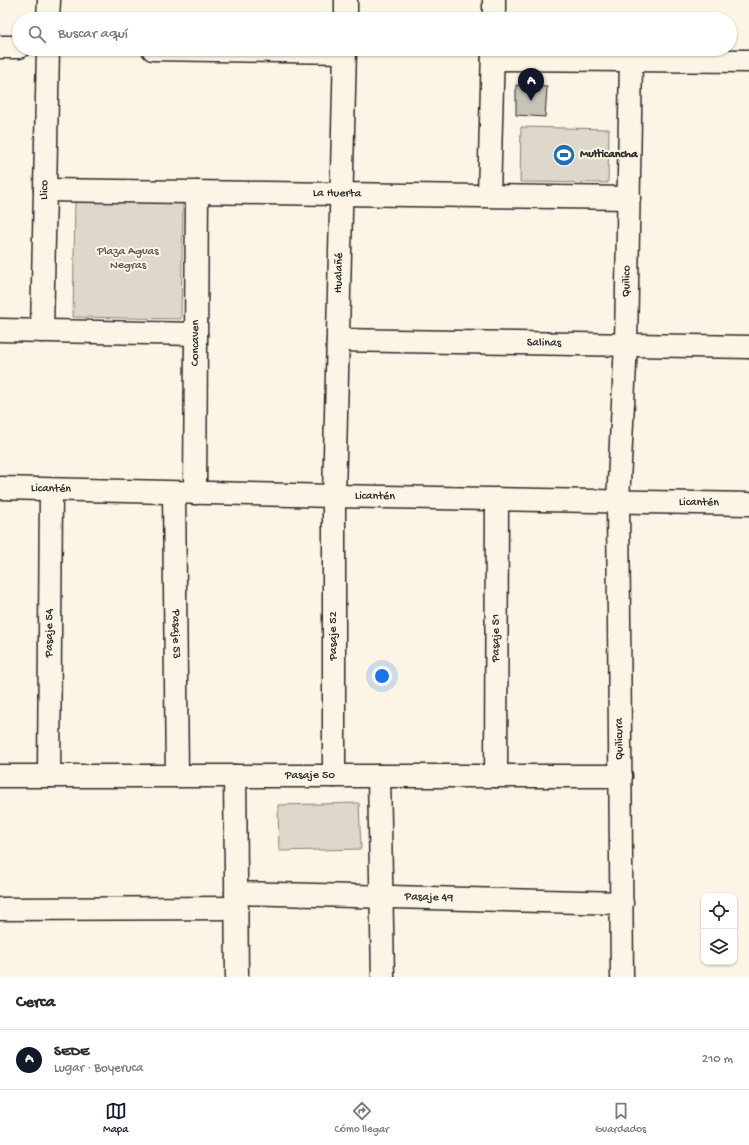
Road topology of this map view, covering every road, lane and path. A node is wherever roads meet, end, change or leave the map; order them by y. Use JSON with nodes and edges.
{"nodes":[{"id":1,"x":49,"y":0,"type":"edge"},
{"id":2,"x":346,"y":0,"type":"edge"},
{"id":3,"x":494,"y":0,"type":"edge"},
{"id":4,"x":48,"y":12,"type":"edge"},
{"id":5,"x":346,"y":12,"type":"edge"},
{"id":6,"x":494,"y":12,"type":"edge"},
{"id":7,"x":0,"y":47,"type":"edge"},
{"id":8,"x":12,"y":47,"type":"edge"},
{"id":9,"x":48,"y":56,"type":"edge"},
{"id":10,"x":345,"y":56,"type":"edge"},
{"id":11,"x":493,"y":56,"type":"edge"},
{"id":12,"x":539,"y":56,"type":"edge"},
{"id":13,"x":631,"y":60,"type":"junction"},
{"id":14,"x":749,"y":61,"type":"edge"},
{"id":15,"x":45,"y":190,"type":"junction"},
{"id":16,"x":197,"y":192,"type":"junction"},
{"id":17,"x":342,"y":194,"type":"junction"},
{"id":18,"x":489,"y":196,"type":"junction"},
{"id":19,"x":629,"y":198,"type":"junction"},
{"id":20,"x":0,"y":330,"type":"edge"},
{"id":21,"x":42,"y":331,"type":"junction"},
{"id":22,"x":196,"y":334,"type":"junction"},
{"id":23,"x":338,"y":340,"type":"junction"},
{"id":24,"x":626,"y":344,"type":"junction"},
{"id":25,"x":749,"y":347,"type":"edge"},
{"id":26,"x":0,"y":488,"type":"edge"},
{"id":27,"x":51,"y":490,"type":"junction"},
{"id":28,"x":174,"y":493,"type":"junction"},
{"id":29,"x":195,"y":493,"type":"junction"},
{"id":30,"x":334,"y":496,"type":"junction"},
{"id":31,"x":497,"y":499,"type":"junction"},
{"id":32,"x":618,"y":502,"type":"junction"},
{"id":33,"x":749,"y":504,"type":"edge"},
{"id":34,"x":0,"y":776,"type":"edge"},
{"id":35,"x":49,"y":776,"type":"junction"},
{"id":36,"x":177,"y":776,"type":"junction"},
{"id":37,"x":235,"y":776,"type":"junction"},
{"id":38,"x":334,"y":776,"type":"junction"},
{"id":39,"x":379,"y":776,"type":"junction"},
{"id":40,"x":496,"y":776,"type":"junction"},
{"id":41,"x":621,"y":776,"type":"junction"},
{"id":42,"x":382,"y":896,"type":"junction"},
{"id":43,"x":237,"y":900,"type":"junction"},
{"id":44,"x":622,"y":903,"type":"junction"},
{"id":45,"x":0,"y":909,"type":"edge"},
{"id":46,"x":237,"y":977,"type":"edge"},
{"id":47,"x":383,"y":977,"type":"edge"},
{"id":48,"x":622,"y":977,"type":"edge"}],
"edges":[{"from":1,"to":4,"type":"street"},
{"from":2,"to":5,"type":"street"},
{"from":3,"to":6,"type":"street"},
{"from":7,"to":8,"type":"street"},
{"from":9,"to":15,"type":"street","name":"Llico"},
{"from":10,"to":17,"type":"street","name":"Hualañé"},
{"from":11,"to":18,"type":"street"},
{"from":12,"to":13,"type":"street"},
{"from":13,"to":14,"type":"street"},
{"from":13,"to":19,"type":"street","name":"Quilico"},
{"from":15,"to":16,"type":"street","name":"La Huerta"},
{"from":15,"to":21,"type":"street","name":"Llico"},
{"from":16,"to":17,"type":"street","name":"La Huerta"},
{"from":16,"to":22,"type":"street","name":"Concaven"},
{"from":17,"to":18,"type":"street","name":"La Huerta"},
{"from":17,"to":23,"type":"street","name":"Hualañé"},
{"from":18,"to":19,"type":"street","name":"La Huerta"},
{"from":19,"to":24,"type":"street","name":"Quilico"},
{"from":20,"to":21,"type":"street"},
{"from":21,"to":22,"type":"street"},
{"from":22,"to":29,"type":"street","name":"Concaven"},
{"from":23,"to":24,"type":"street","name":"Salinas"},
{"from":23,"to":30,"type":"street","name":"Hualañé"},
{"from":24,"to":25,"type":"street","name":"Salinas"},
{"from":24,"to":32,"type":"street","name":"Quilico"},
{"from":26,"to":27,"type":"street","name":"Licantén"},
{"from":27,"to":28,"type":"street","name":"Licantén"},
{"from":27,"to":35,"type":"street","name":"Pasaje 54"},
{"from":28,"to":29,"type":"street","name":"Licantén"},
{"from":28,"to":36,"type":"street","name":"Pasaje 53"},
{"from":29,"to":30,"type":"street","name":"Licantén"},
{"from":30,"to":31,"type":"street","name":"Licantén"},
{"from":30,"to":38,"type":"street","name":"Pasaje 52"},
{"from":31,"to":32,"type":"street","name":"Licantén"},
{"from":31,"to":40,"type":"street","name":"Pasaje 51"},
{"from":32,"to":33,"type":"street","name":"Licantén"},
{"from":32,"to":41,"type":"street","name":"Quilicura"},
{"from":34,"to":35,"type":"street","name":"Pasaje 50"},
{"from":35,"to":36,"type":"street","name":"Pasaje 50"},
{"from":36,"to":37,"type":"street","name":"Pasaje 50"},
{"from":37,"to":38,"type":"street","name":"Pasaje 50"},
{"from":37,"to":43,"type":"street"},
{"from":38,"to":39,"type":"street","name":"Pasaje 50"},
{"from":39,"to":40,"type":"street","name":"Pasaje 50"},
{"from":39,"to":42,"type":"street"},
{"from":40,"to":41,"type":"street","name":"Pasaje 50"},
{"from":41,"to":44,"type":"street","name":"Quilicura"},
{"from":42,"to":43,"type":"street","name":"Pasaje 49"},
{"from":42,"to":44,"type":"street","name":"Pasaje 49"},
{"from":42,"to":47,"type":"street"},
{"from":43,"to":45,"type":"street","name":"Pasaje 49"},
{"from":43,"to":46,"type":"street"},
{"from":44,"to":48,"type":"street","name":"Quilicura"}]}
